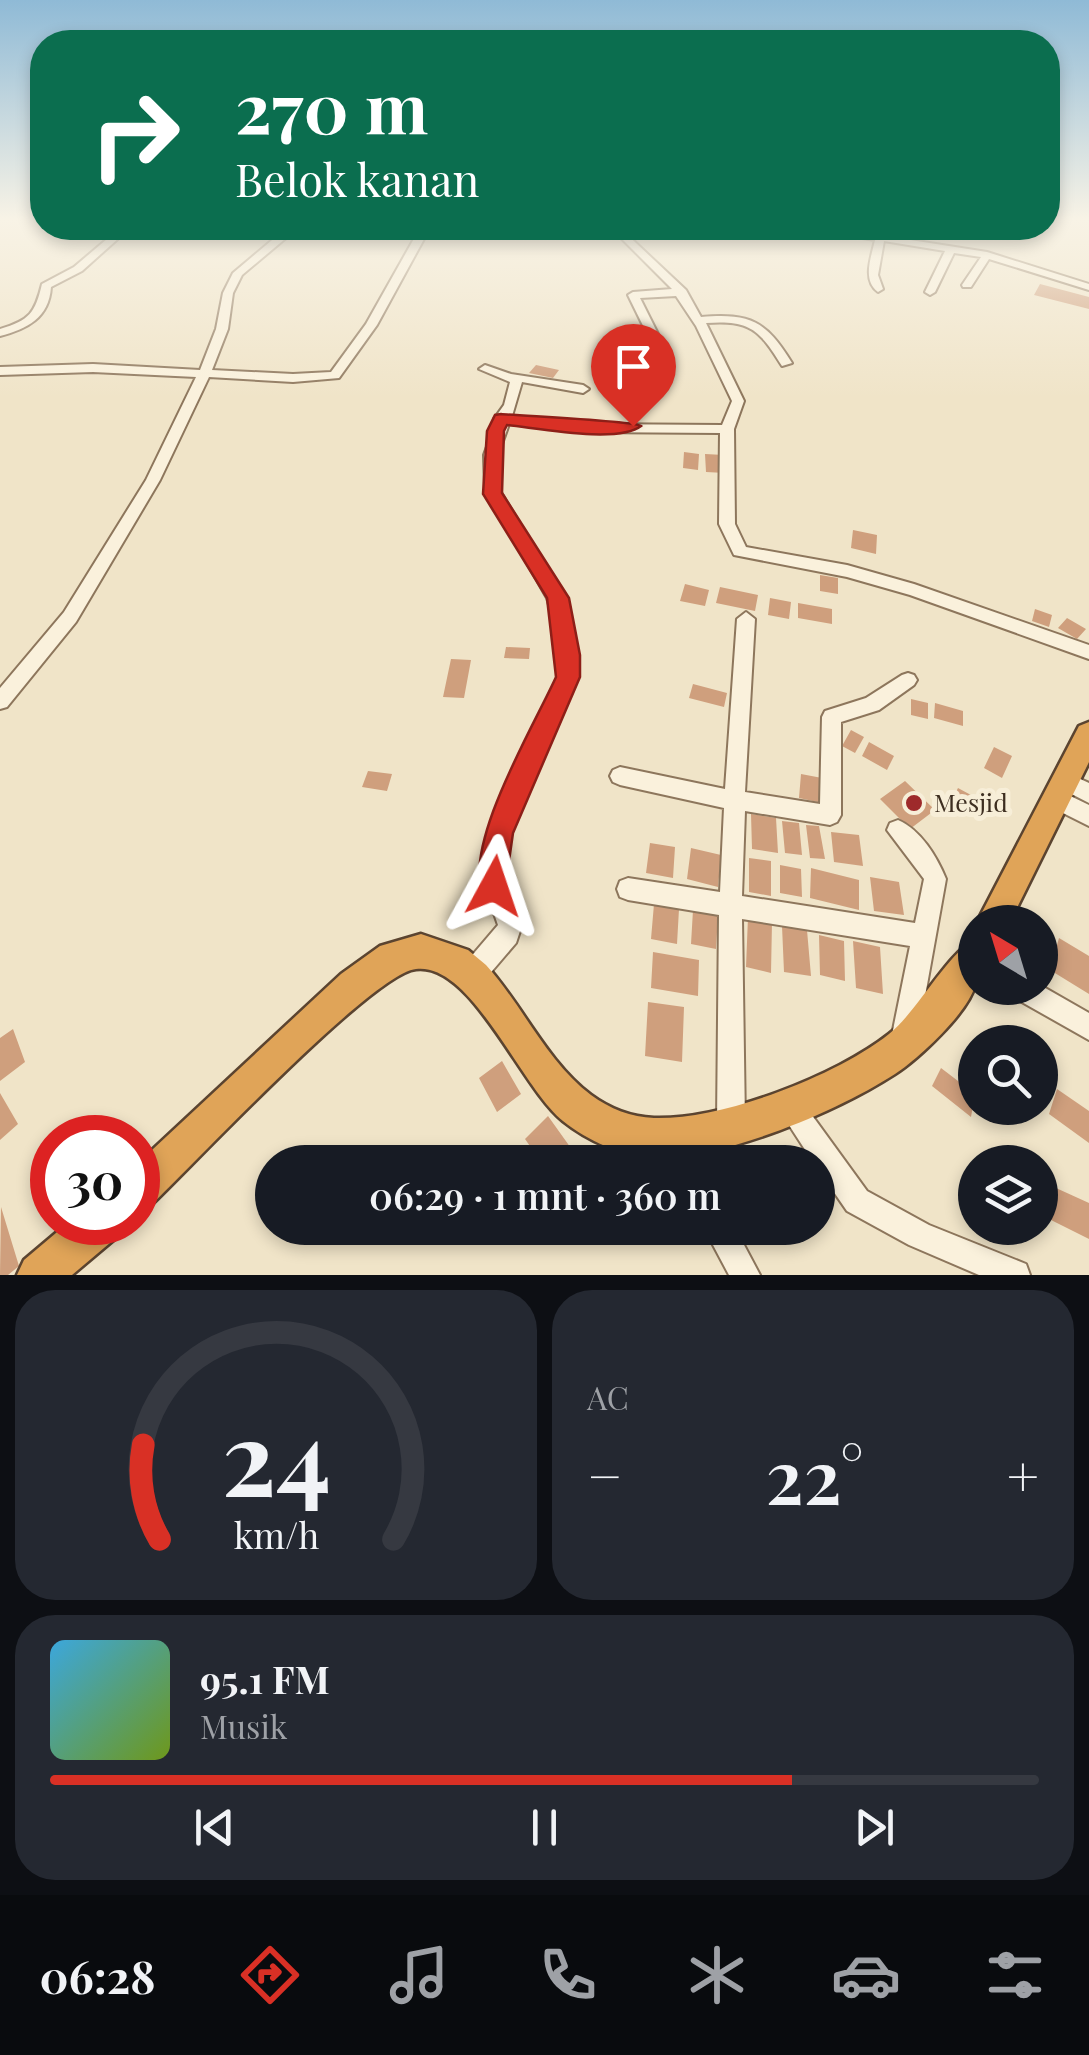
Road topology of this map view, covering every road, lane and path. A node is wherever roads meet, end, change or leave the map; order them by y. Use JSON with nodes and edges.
{"nodes":[{"id":1,"x":60,"y":278,"type":"edge"},
{"id":2,"x":235,"y":278,"type":"edge"},
{"id":3,"x":396,"y":278,"type":"edge"},
{"id":4,"x":668,"y":278,"type":"edge"},
{"id":5,"x":874,"y":278,"type":"edge"},
{"id":6,"x":936,"y":278,"type":"edge"},
{"id":7,"x":971,"y":278,"type":"edge"},
{"id":8,"x":1062,"y":278,"type":"edge"},
{"id":9,"x":967,"y":285,"type":"dead end"},
{"id":10,"x":1089,"y":287,"type":"edge"},
{"id":11,"x":878,"y":289,"type":"dead end"},
{"id":12,"x":682,"y":292,"type":"junction"},
{"id":13,"x":930,"y":292,"type":"dead end"},
{"id":14,"x":702,"y":320,"type":"junction"},
{"id":15,"x":0,"y":333,"type":"edge"},
{"id":16,"x":656,"y":342,"type":"dead end"},
{"id":17,"x":786,"y":364,"type":"dead end"},
{"id":18,"x":485,"y":369,"type":"dead end"},
{"id":19,"x":0,"y":371,"type":"edge"},
{"id":20,"x":205,"y":372,"type":"junction"},
{"id":21,"x":514,"y":376,"type":"junction"},
{"id":22,"x":583,"y":389,"type":"dead end"},
{"id":23,"x":501,"y":419,"type":"junction"},
{"id":24,"x":726,"y":428,"type":"junction"},
{"id":25,"x":746,"y":619,"type":"dead end"},
{"id":26,"x":1089,"y":652,"type":"edge"},
{"id":27,"x":908,"y":680,"type":"dead end"},
{"id":28,"x":0,"y":701,"type":"edge"},
{"id":29,"x":1089,"y":734,"type":"edge"},
{"id":30,"x":620,"y":776,"type":"dead end"},
{"id":31,"x":1071,"y":792,"type":"edge"},
{"id":32,"x":732,"y":800,"type":"junction"},
{"id":33,"x":1089,"y":816,"type":"edge"},
{"id":34,"x":898,"y":830,"type":"dead end"},
{"id":35,"x":628,"y":889,"type":"dead end"},
{"id":36,"x":731,"y":903,"type":"junction"},
{"id":37,"x":1004,"y":905,"type":"edge"},
{"id":38,"x":924,"y":936,"type":"junction"},
{"id":39,"x":472,"y":976,"type":"junction"},
{"id":40,"x":958,"y":980,"type":"edge"},
{"id":41,"x":1051,"y":1005,"type":"edge"},
{"id":42,"x":1089,"y":1027,"type":"edge"},
{"id":43,"x":904,"y":1046,"type":"junction"},
{"id":44,"x":789,"y":1104,"type":"junction"},
{"id":45,"x":731,"y":1123,"type":"junction"},
{"id":46,"x":661,"y":1145,"type":"edge"},
{"id":47,"x":687,"y":1145,"type":"edge"},
{"id":48,"x":160,"y":1169,"type":"edge"},
{"id":49,"x":75,"y":1245,"type":"edge"},
{"id":50,"x":728,"y":1245,"type":"edge"},
{"id":51,"x":39,"y":1275,"type":"edge"},
{"id":52,"x":745,"y":1275,"type":"edge"},
{"id":53,"x":1015,"y":1275,"type":"edge"}],
"edges":[{"from":1,"to":15,"type":"street"},
{"from":2,"to":20,"type":"street"},
{"from":3,"to":20,"type":"street"},
{"from":4,"to":12,"type":"street"},
{"from":5,"to":11,"type":"street"},
{"from":6,"to":13,"type":"street"},
{"from":7,"to":9,"type":"street"},
{"from":8,"to":10,"type":"street"},
{"from":12,"to":14,"type":"street"},
{"from":12,"to":16,"type":"street"},
{"from":14,"to":17,"type":"street"},
{"from":14,"to":24,"type":"street"},
{"from":18,"to":21,"type":"street"},
{"from":19,"to":20,"type":"street"},
{"from":20,"to":28,"type":"street"},
{"from":21,"to":22,"type":"street"},
{"from":21,"to":23,"type":"street"},
{"from":23,"to":24,"type":"street"},
{"from":23,"to":39,"type":"street"},
{"from":24,"to":26,"type":"street"},
{"from":25,"to":32,"type":"street"},
{"from":27,"to":32,"type":"street"},
{"from":29,"to":31,"type":"highway"},
{"from":30,"to":32,"type":"street"},
{"from":31,"to":33,"type":"street"},
{"from":31,"to":37,"type":"highway"},
{"from":32,"to":36,"type":"street"},
{"from":34,"to":38,"type":"street"},
{"from":35,"to":36,"type":"street"},
{"from":36,"to":38,"type":"street"},
{"from":36,"to":45,"type":"street"},
{"from":38,"to":43,"type":"street"},
{"from":39,"to":46,"type":"highway"},
{"from":39,"to":48,"type":"highway"},
{"from":40,"to":43,"type":"highway"},
{"from":41,"to":42,"type":"street"},
{"from":43,"to":44,"type":"highway"},
{"from":44,"to":45,"type":"highway"},
{"from":44,"to":53,"type":"street"},
{"from":45,"to":47,"type":"highway"},
{"from":49,"to":51,"type":"highway"},
{"from":50,"to":52,"type":"street"}]}
